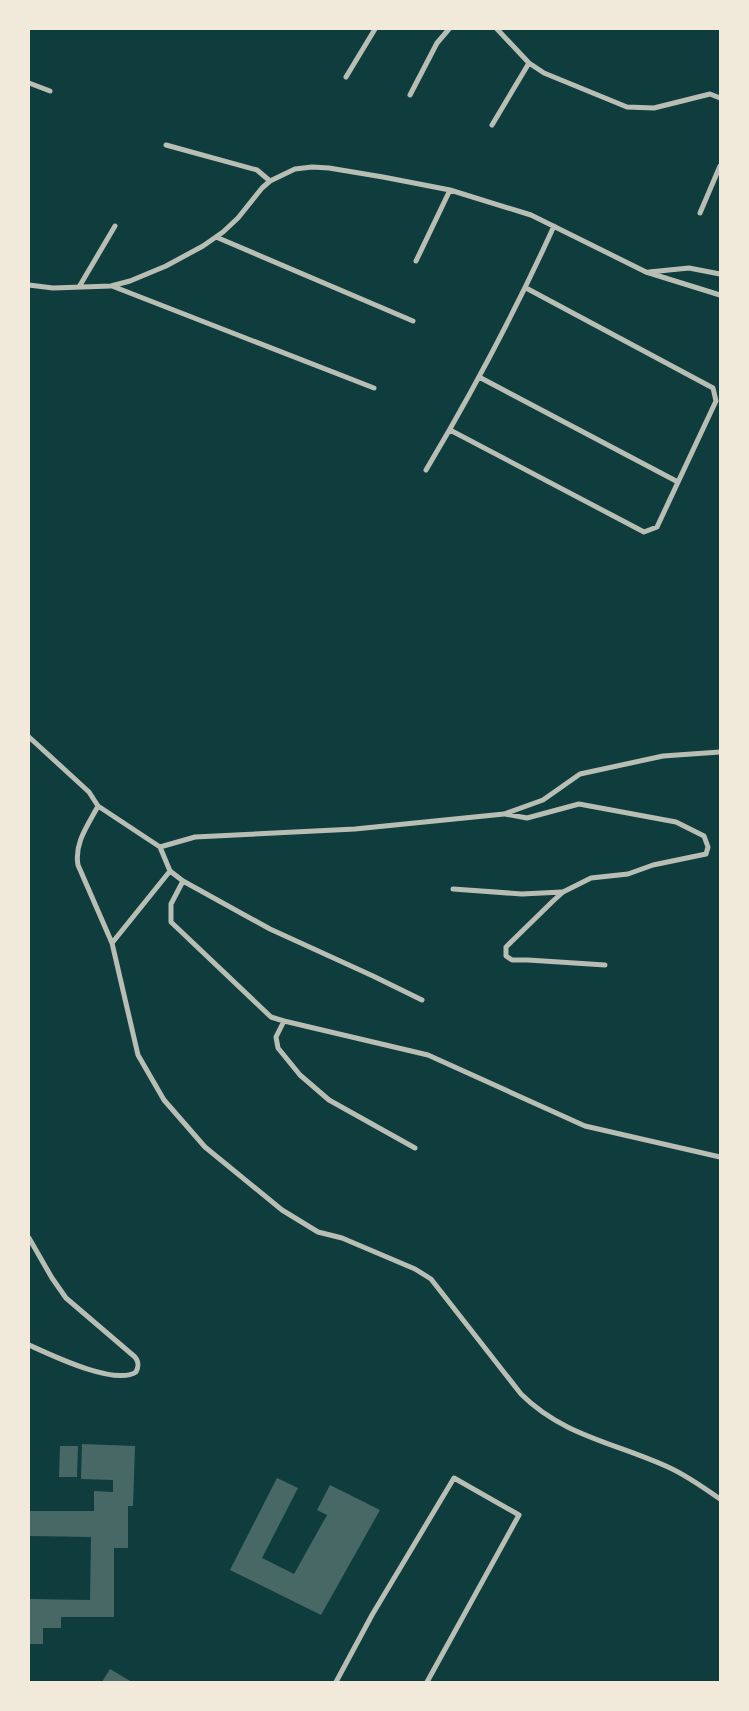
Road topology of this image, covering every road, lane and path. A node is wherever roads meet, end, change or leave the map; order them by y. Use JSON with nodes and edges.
{"nodes":[{"id":1,"x":375,"y":29,"type":"edge"},
{"id":2,"x":449,"y":29,"type":"edge"},
{"id":3,"x":497,"y":29,"type":"edge"},
{"id":4,"x":529,"y":63,"type":"junction"},
{"id":5,"x":346,"y":77,"type":"dead end"},
{"id":6,"x":29,"y":83,"type":"edge"},
{"id":7,"x":50,"y":91,"type":"dead end"},
{"id":8,"x":410,"y":95,"type":"dead end"},
{"id":9,"x":720,"y":98,"type":"edge"},
{"id":10,"x":492,"y":125,"type":"dead end"},
{"id":11,"x":166,"y":145,"type":"dead end"},
{"id":12,"x":720,"y":166,"type":"edge"},
{"id":13,"x":270,"y":181,"type":"junction"},
{"id":14,"x":450,"y":190,"type":"junction"},
{"id":15,"x":700,"y":213,"type":"dead end"},
{"id":16,"x":115,"y":226,"type":"dead end"},
{"id":17,"x":554,"y":226,"type":"junction"},
{"id":18,"x":216,"y":237,"type":"junction"},
{"id":19,"x":416,"y":261,"type":"dead end"},
{"id":20,"x":646,"y":272,"type":"junction"},
{"id":21,"x":720,"y":274,"type":"edge"},
{"id":22,"x":29,"y":285,"type":"edge"},
{"id":23,"x":111,"y":286,"type":"junction"},
{"id":24,"x":79,"y":288,"type":"junction"},
{"id":25,"x":526,"y":288,"type":"junction"},
{"id":26,"x":720,"y":295,"type":"edge"},
{"id":27,"x":413,"y":321,"type":"dead end"},
{"id":28,"x":480,"y":377,"type":"junction"},
{"id":29,"x":374,"y":388,"type":"dead end"},
{"id":30,"x":450,"y":430,"type":"junction"},
{"id":31,"x":426,"y":470,"type":"dead end"},
{"id":32,"x":678,"y":482,"type":"junction"},
{"id":33,"x":29,"y":736,"type":"edge"},
{"id":34,"x":720,"y":752,"type":"edge"},
{"id":35,"x":98,"y":806,"type":"junction"},
{"id":36,"x":504,"y":814,"type":"junction"},
{"id":37,"x":160,"y":847,"type":"junction"},
{"id":38,"x":170,"y":872,"type":"junction"},
{"id":39,"x":183,"y":881,"type":"junction"},
{"id":40,"x":453,"y":889,"type":"dead end"},
{"id":41,"x":563,"y":892,"type":"junction"},
{"id":42,"x":112,"y":943,"type":"junction"},
{"id":43,"x":604,"y":965,"type":"dead end"},
{"id":44,"x":422,"y":1000,"type":"dead end"},
{"id":45,"x":284,"y":1021,"type":"junction"},
{"id":46,"x":415,"y":1148,"type":"dead end"},
{"id":47,"x":720,"y":1157,"type":"edge"},
{"id":48,"x":29,"y":1238,"type":"edge"},
{"id":49,"x":29,"y":1345,"type":"edge"},
{"id":50,"x":720,"y":1499,"type":"edge"},
{"id":51,"x":336,"y":1682,"type":"edge"},
{"id":52,"x":427,"y":1682,"type":"edge"}],
"edges":[{"from":1,"to":5,"type":"street"},
{"from":2,"to":8,"type":"street"},
{"from":3,"to":4,"type":"street"},
{"from":4,"to":9,"type":"street"},
{"from":4,"to":10,"type":"street"},
{"from":6,"to":7,"type":"street"},
{"from":11,"to":13,"type":"street"},
{"from":12,"to":15,"type":"street"},
{"from":13,"to":14,"type":"street"},
{"from":13,"to":18,"type":"street"},
{"from":14,"to":17,"type":"street"},
{"from":14,"to":19,"type":"street"},
{"from":16,"to":24,"type":"street"},
{"from":17,"to":20,"type":"street"},
{"from":17,"to":25,"type":"street"},
{"from":18,"to":23,"type":"street"},
{"from":18,"to":27,"type":"street"},
{"from":20,"to":21,"type":"street"},
{"from":20,"to":26,"type":"street"},
{"from":22,"to":24,"type":"street"},
{"from":23,"to":24,"type":"street"},
{"from":23,"to":29,"type":"street"},
{"from":25,"to":28,"type":"street"},
{"from":25,"to":32,"type":"street"},
{"from":28,"to":30,"type":"street"},
{"from":28,"to":32,"type":"street"},
{"from":30,"to":31,"type":"street"},
{"from":30,"to":32,"type":"street"},
{"from":33,"to":35,"type":"street"},
{"from":34,"to":36,"type":"street"},
{"from":35,"to":37,"type":"street"},
{"from":35,"to":42,"type":"street"},
{"from":36,"to":37,"type":"street"},
{"from":36,"to":41,"type":"street"},
{"from":37,"to":38,"type":"street"},
{"from":38,"to":39,"type":"street"},
{"from":38,"to":42,"type":"street"},
{"from":39,"to":44,"type":"street"},
{"from":39,"to":45,"type":"street"},
{"from":40,"to":41,"type":"street"},
{"from":41,"to":43,"type":"street"},
{"from":42,"to":50,"type":"street"},
{"from":45,"to":46,"type":"street"},
{"from":45,"to":47,"type":"street"},
{"from":48,"to":49,"type":"street"},
{"from":51,"to":52,"type":"street"}]}
